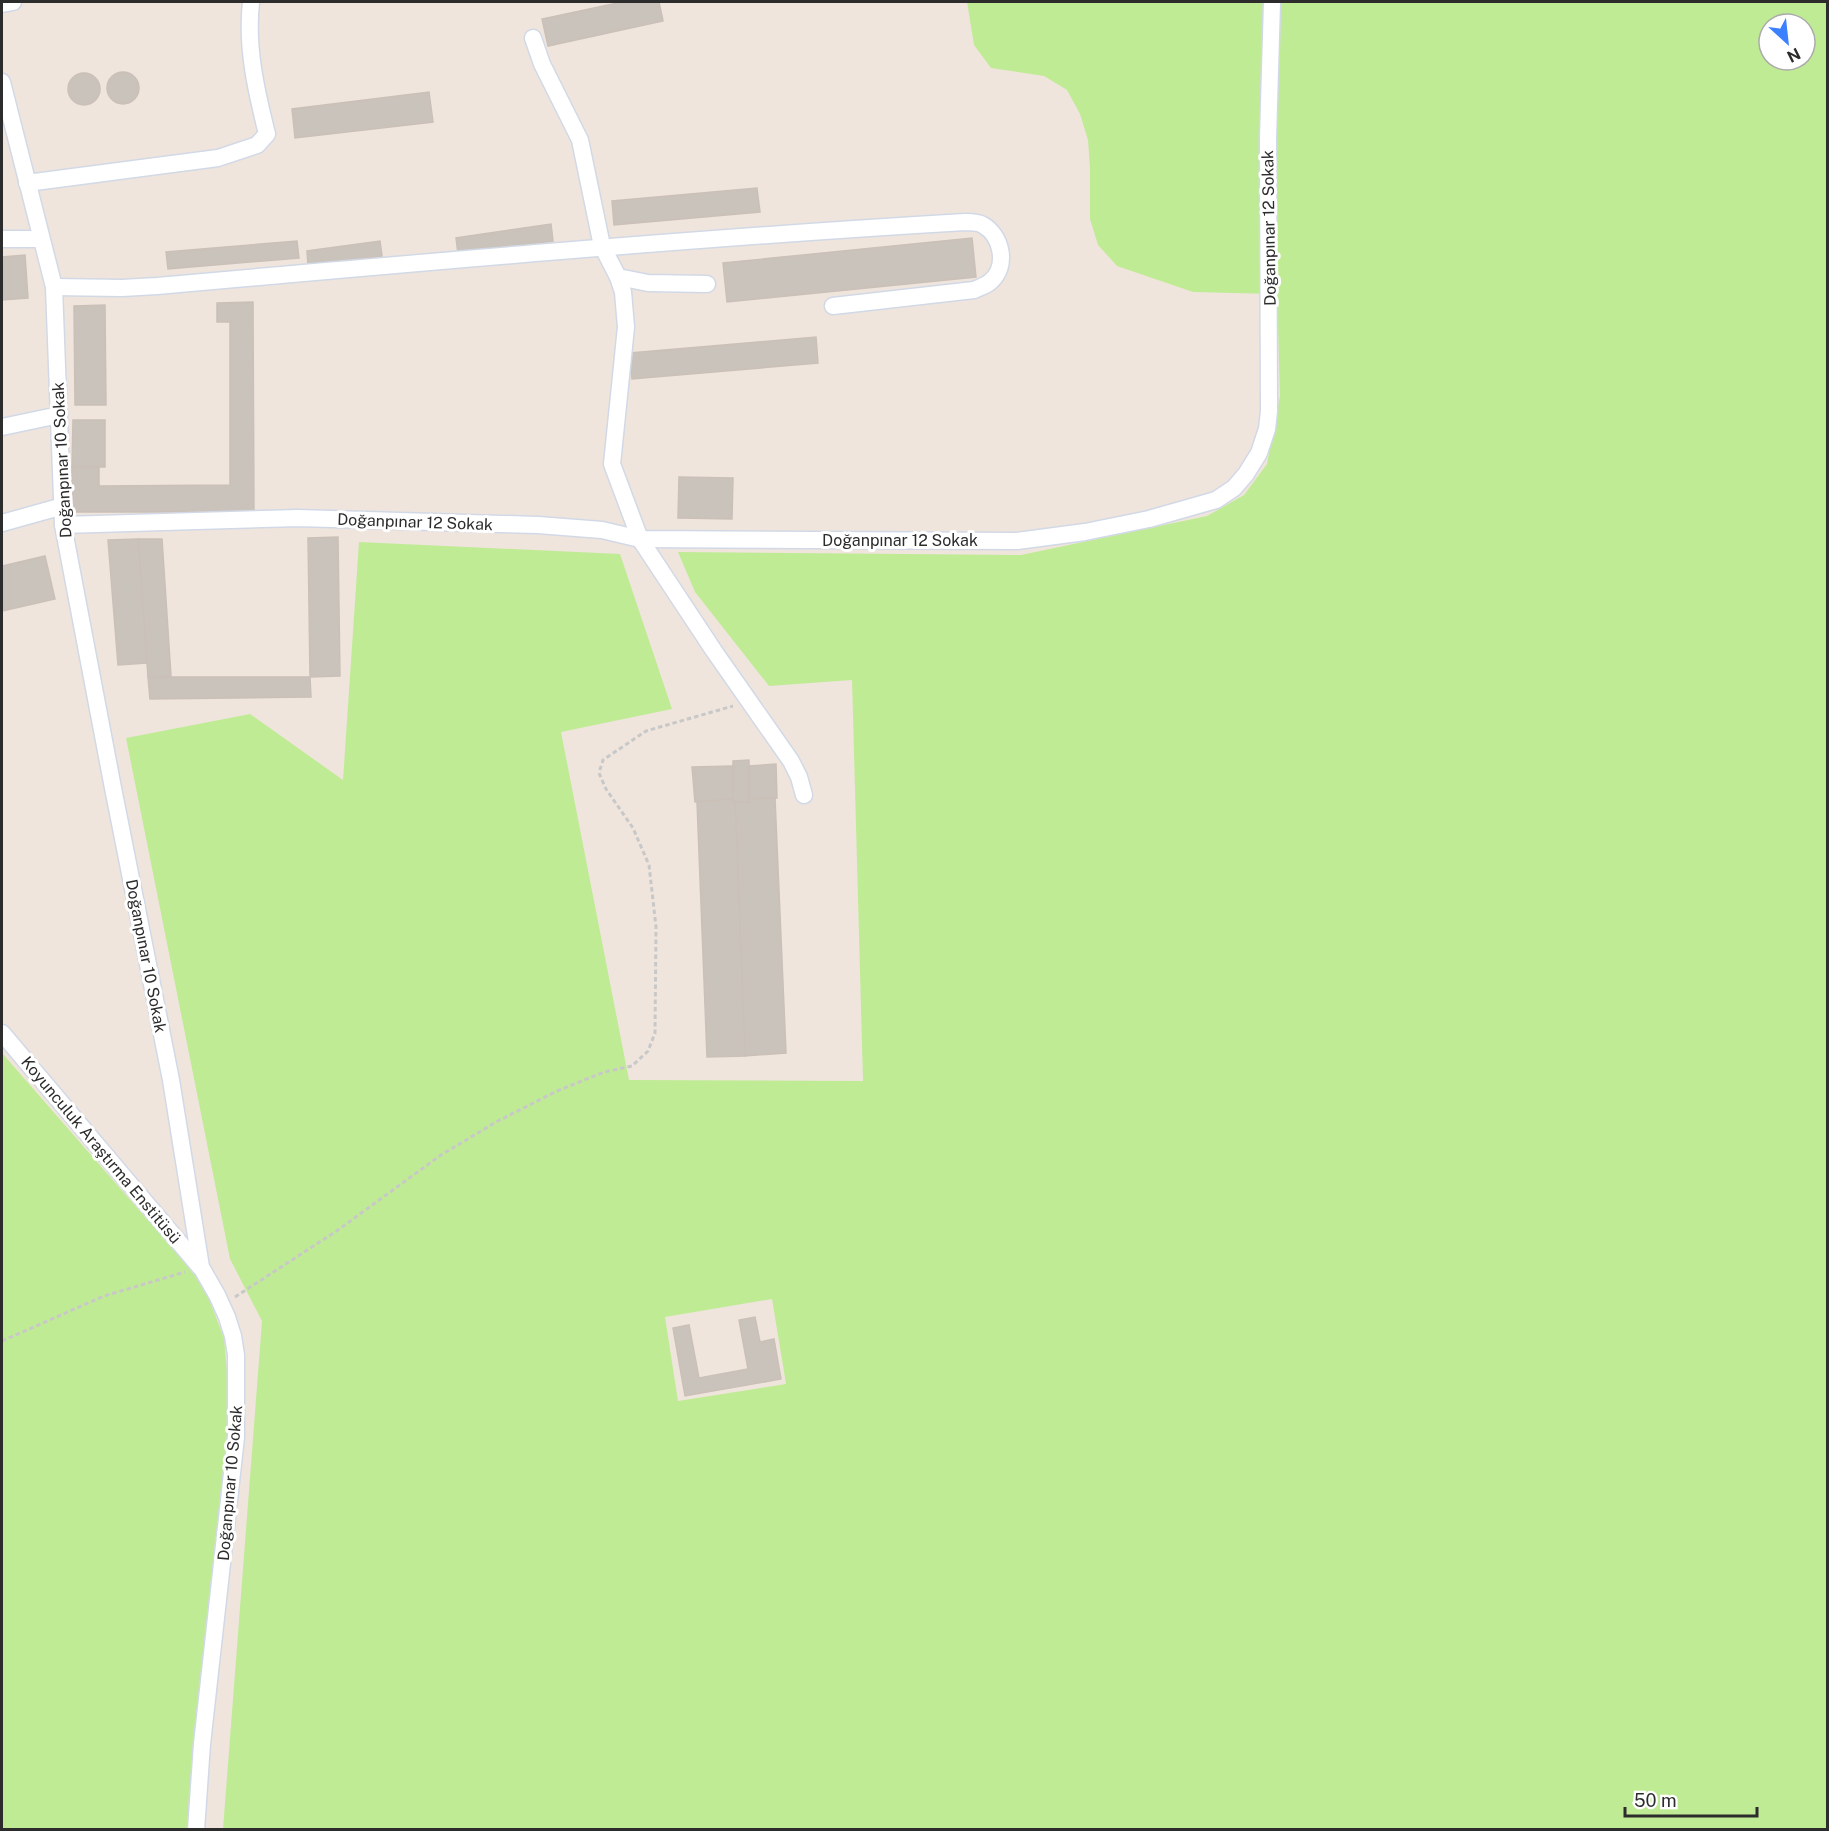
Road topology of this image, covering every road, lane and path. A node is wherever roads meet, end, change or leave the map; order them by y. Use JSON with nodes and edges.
{"nodes":[{"id":1,"x":13,"y":2,"type":"edge"},
{"id":2,"x":251,"y":2,"type":"edge"},
{"id":3,"x":1272,"y":2,"type":"edge"},
{"id":4,"x":2,"y":4,"type":"edge"},
{"id":5,"x":532,"y":38,"type":"dead end"},
{"id":6,"x":2,"y":82,"type":"edge"},
{"id":7,"x":27,"y":183,"type":"junction"},
{"id":8,"x":2,"y":239,"type":"edge"},
{"id":9,"x":41,"y":239,"type":"junction"},
{"id":10,"x":602,"y":246,"type":"junction"},
{"id":11,"x":618,"y":277,"type":"junction"},
{"id":12,"x":707,"y":284,"type":"dead end"},
{"id":13,"x":54,"y":287,"type":"junction"},
{"id":14,"x":833,"y":306,"type":"dead end"},
{"id":15,"x":59,"y":415,"type":"junction"},
{"id":16,"x":2,"y":427,"type":"edge"},
{"id":17,"x":63,"y":506,"type":"junction"},
{"id":18,"x":2,"y":523,"type":"edge"},
{"id":19,"x":63,"y":525,"type":"junction"},
{"id":20,"x":640,"y":539,"type":"junction"},
{"id":21,"x":749,"y":702,"type":"junction"},
{"id":22,"x":804,"y":795,"type":"dead end"},
{"id":23,"x":2,"y":1033,"type":"edge"},
{"id":24,"x":201,"y":1267,"type":"junction"},
{"id":25,"x":222,"y":1306,"type":"junction"},
{"id":26,"x":2,"y":1341,"type":"edge"},
{"id":27,"x":196,"y":1830,"type":"edge"}],
"edges":[{"from":1,"to":4,"type":"street"},
{"from":2,"to":7,"type":"street"},
{"from":3,"to":20,"type":"street","name":"Doğanpınar 12 Sokak"},
{"from":5,"to":10,"type":"street"},
{"from":6,"to":7,"type":"street","name":"Doğanpınar 10 Sokak"},
{"from":7,"to":9,"type":"street","name":"Doğanpınar 10 Sokak"},
{"from":8,"to":9,"type":"street"},
{"from":9,"to":13,"type":"street","name":"Doğanpınar 10 Sokak"},
{"from":10,"to":11,"type":"street"},
{"from":10,"to":13,"type":"street"},
{"from":10,"to":14,"type":"street"},
{"from":11,"to":12,"type":"street"},
{"from":11,"to":20,"type":"street"},
{"from":13,"to":15,"type":"street","name":"Doğanpınar 10 Sokak"},
{"from":15,"to":16,"type":"street"},
{"from":15,"to":17,"type":"street","name":"Doğanpınar 10 Sokak"},
{"from":17,"to":18,"type":"street"},
{"from":17,"to":19,"type":"street","name":"Doğanpınar 10 Sokak"},
{"from":19,"to":20,"type":"street","name":"Doğanpınar 12 Sokak"},
{"from":19,"to":24,"type":"street","name":"Doğanpınar 10 Sokak"},
{"from":20,"to":21,"type":"street"},
{"from":21,"to":22,"type":"street"},
{"from":21,"to":25,"type":"path"},
{"from":23,"to":24,"type":"street","name":"Koyunculuk Araştırma Enstitüsü"},
{"from":24,"to":25,"type":"street","name":"Doğanpınar 10 Sokak"},
{"from":24,"to":26,"type":"path"},
{"from":25,"to":27,"type":"street","name":"Doğanpınar 10 Sokak"}]}
